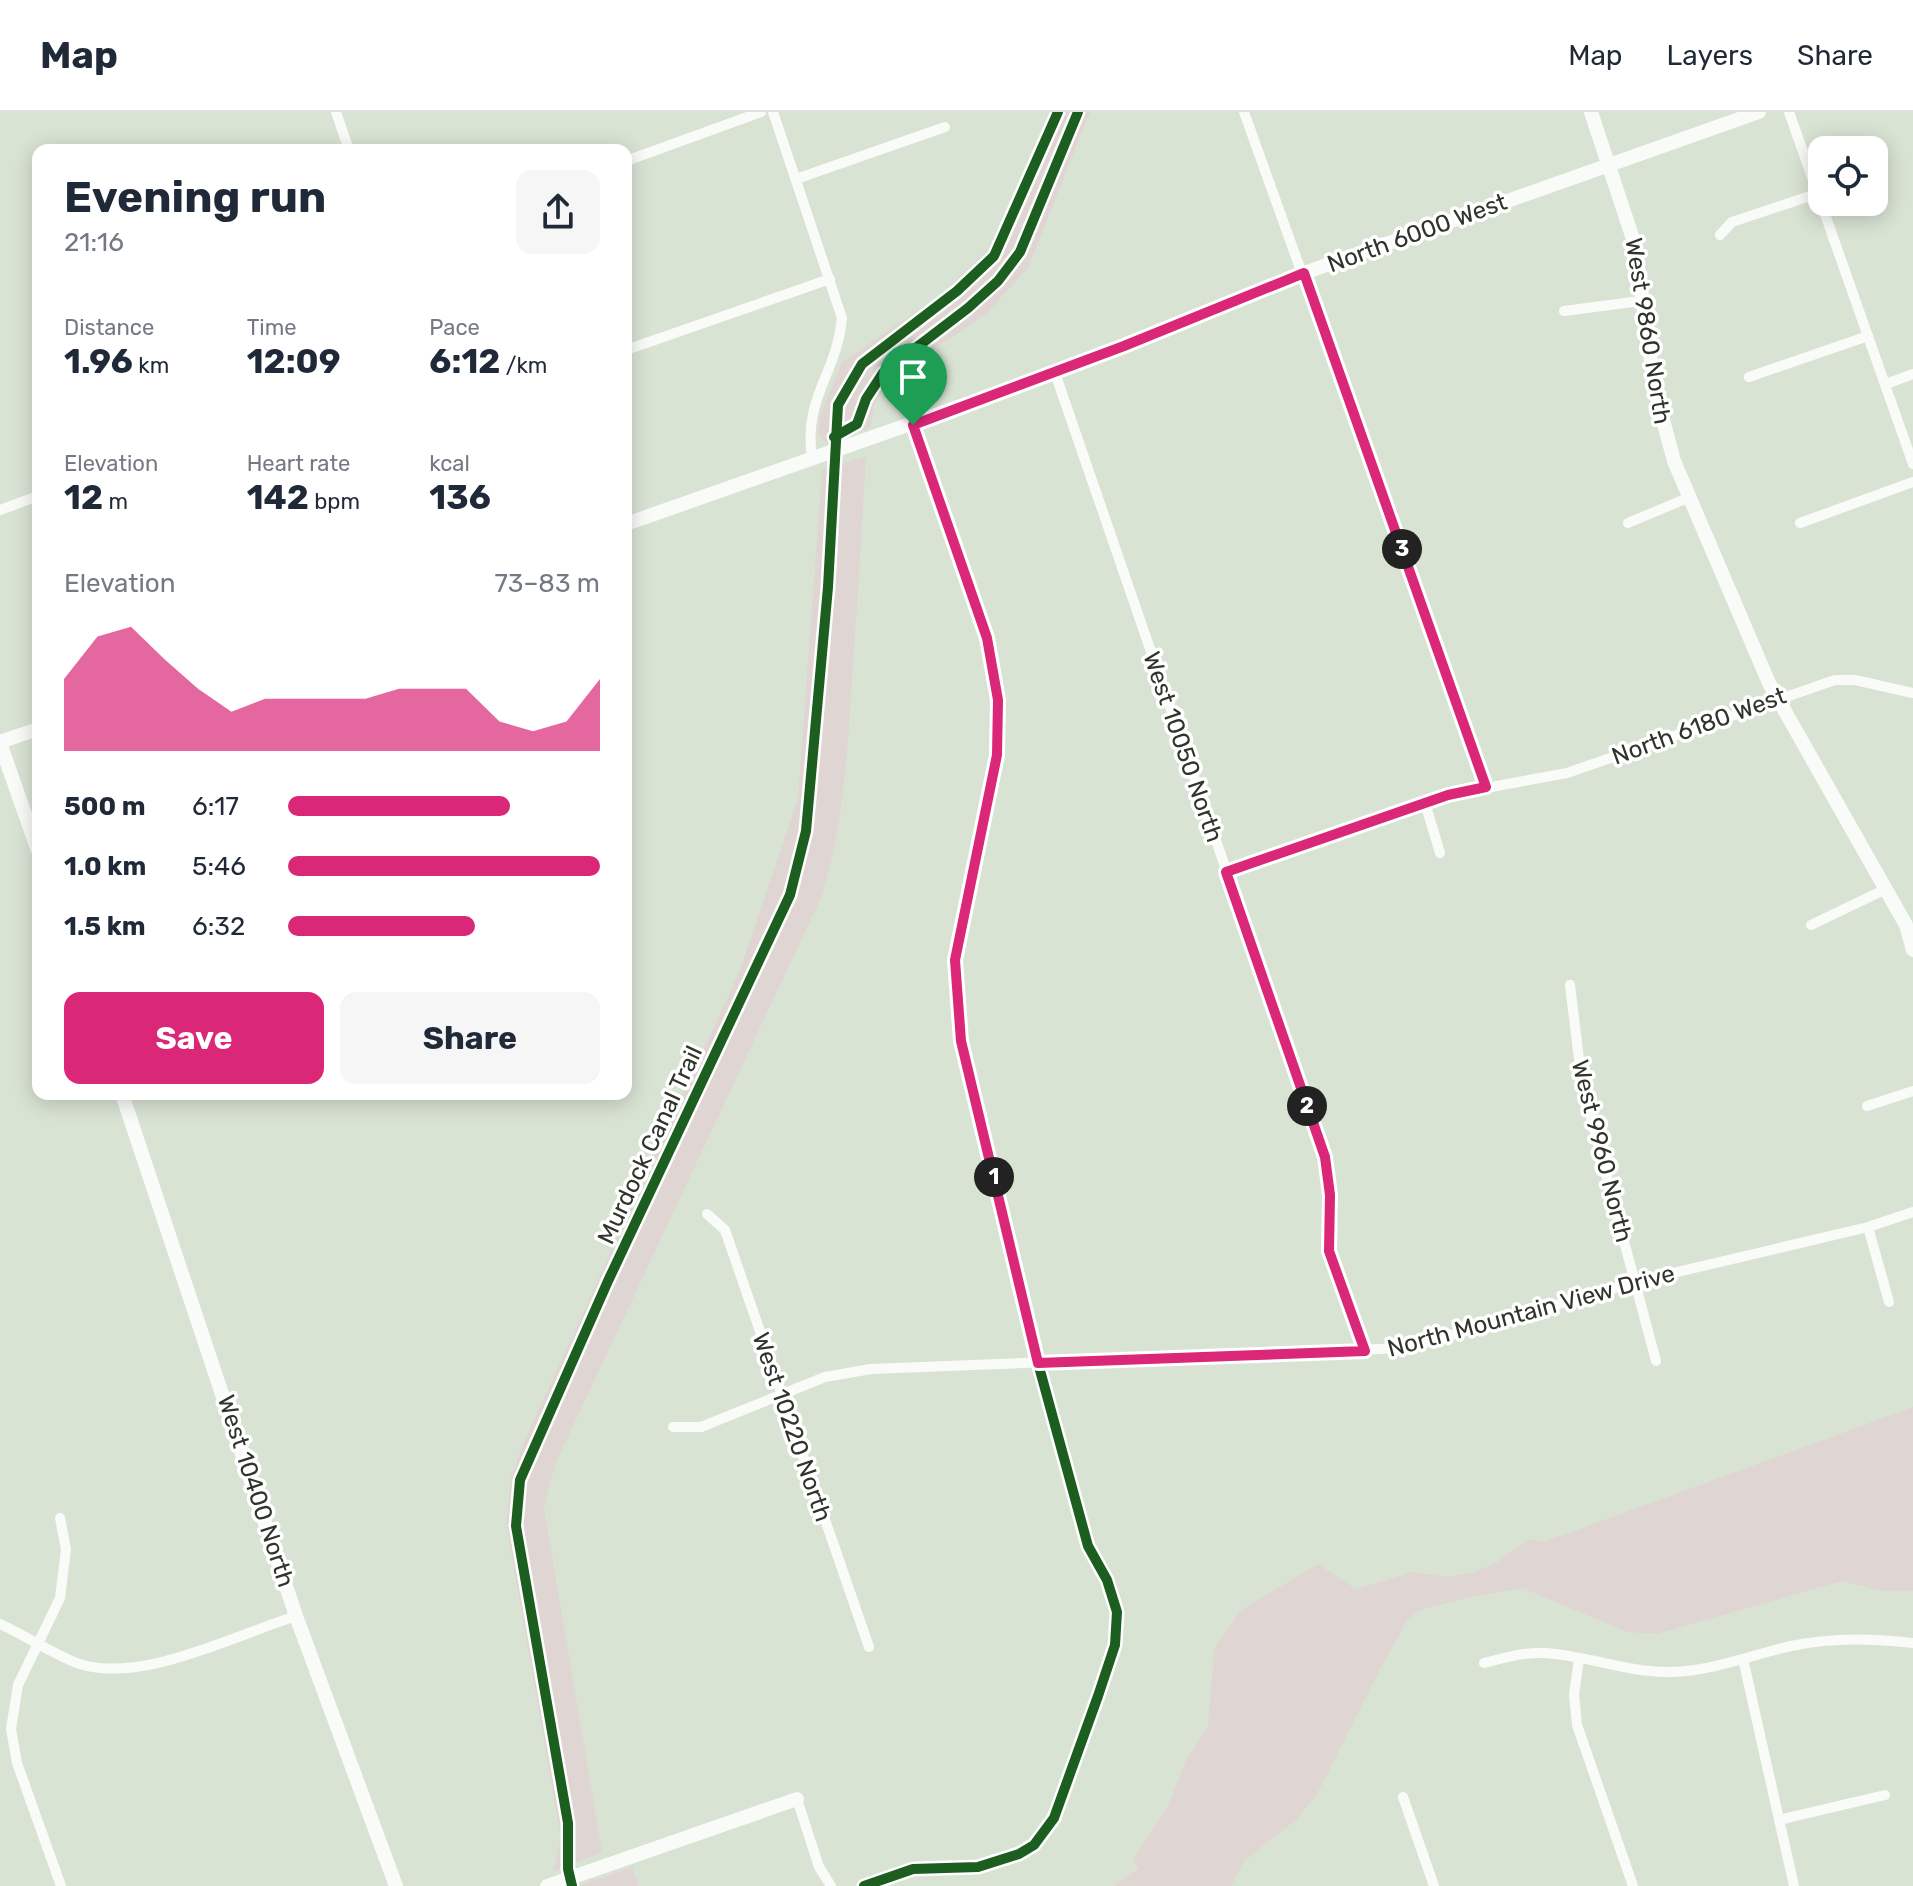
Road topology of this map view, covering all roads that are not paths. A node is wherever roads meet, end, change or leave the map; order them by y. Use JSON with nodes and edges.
{"nodes":[{"id":1,"x":336,"y":112,"type":"edge"},
{"id":2,"x":761,"y":112,"type":"edge"},
{"id":3,"x":773,"y":112,"type":"edge"},
{"id":4,"x":1244,"y":112,"type":"edge"},
{"id":5,"x":1591,"y":112,"type":"edge"},
{"id":6,"x":1759,"y":112,"type":"edge"},
{"id":7,"x":1789,"y":112,"type":"edge"},
{"id":8,"x":945,"y":127,"type":"dead end"},
{"id":9,"x":347,"y":144,"type":"edge"},
{"id":10,"x":632,"y":159,"type":"edge"},
{"id":11,"x":1610,"y":164,"type":"junction"},
{"id":12,"x":1808,"y":170,"type":"edge"},
{"id":13,"x":796,"y":179,"type":"junction"},
{"id":14,"x":1808,"y":197,"type":"edge"},
{"id":15,"x":1824,"y":216,"type":"edge"},
{"id":16,"x":1720,"y":235,"type":"dead end"},
{"id":17,"x":1304,"y":273,"type":"junction"},
{"id":18,"x":830,"y":279,"type":"junction"},
{"id":19,"x":1640,"y":301,"type":"junction"},
{"id":20,"x":1564,"y":311,"type":"dead end"},
{"id":21,"x":1868,"y":336,"type":"junction"},
{"id":22,"x":632,"y":348,"type":"edge"},
{"id":23,"x":1055,"y":373,"type":"junction"},
{"id":24,"x":1913,"y":374,"type":"edge"},
{"id":25,"x":1749,"y":377,"type":"dead end"},
{"id":26,"x":1886,"y":384,"type":"junction"},
{"id":27,"x":913,"y":425,"type":"junction"},
{"id":28,"x":812,"y":458,"type":"junction"},
{"id":29,"x":1913,"y":464,"type":"edge"},
{"id":30,"x":1913,"y":482,"type":"edge"},
{"id":31,"x":1690,"y":497,"type":"junction"},
{"id":32,"x":32,"y":498,"type":"edge"},
{"id":33,"x":0,"y":510,"type":"edge"},
{"id":34,"x":632,"y":522,"type":"edge"},
{"id":35,"x":1628,"y":523,"type":"dead end"},
{"id":36,"x":1800,"y":523,"type":"dead end"},
{"id":37,"x":1913,"y":693,"type":"edge"},
{"id":38,"x":1778,"y":698,"type":"junction"},
{"id":39,"x":32,"y":731,"type":"edge"},
{"id":40,"x":0,"y":743,"type":"edge"},
{"id":41,"x":1486,"y":787,"type":"junction"},
{"id":42,"x":1425,"y":803,"type":"junction"},
{"id":43,"x":32,"y":834,"type":"edge"},
{"id":44,"x":1440,"y":853,"type":"dead end"},
{"id":45,"x":1226,"y":872,"type":"junction"},
{"id":46,"x":1886,"y":889,"type":"junction"},
{"id":47,"x":1811,"y":925,"type":"dead end"},
{"id":48,"x":1913,"y":950,"type":"edge"},
{"id":49,"x":1570,"y":985,"type":"dead end"},
{"id":50,"x":1913,"y":1091,"type":"edge"},
{"id":51,"x":124,"y":1100,"type":"edge"},
{"id":52,"x":1867,"y":1106,"type":"dead end"},
{"id":53,"x":1913,"y":1212,"type":"edge"},
{"id":54,"x":707,"y":1214,"type":"dead end"},
{"id":55,"x":1868,"y":1227,"type":"junction"},
{"id":56,"x":1635,"y":1282,"type":"junction"},
{"id":57,"x":1889,"y":1302,"type":"dead end"},
{"id":58,"x":1365,"y":1351,"type":"junction"},
{"id":59,"x":1656,"y":1361,"type":"dead end"},
{"id":60,"x":1038,"y":1363,"type":"junction"},
{"id":61,"x":781,"y":1396,"type":"junction"},
{"id":62,"x":673,"y":1427,"type":"dead end"},
{"id":63,"x":60,"y":1518,"type":"dead end"},
{"id":64,"x":296,"y":1616,"type":"junction"},
{"id":65,"x":0,"y":1624,"type":"edge"},
{"id":66,"x":38,"y":1641,"type":"junction"},
{"id":67,"x":1913,"y":1643,"type":"edge"},
{"id":68,"x":869,"y":1647,"type":"dead end"},
{"id":69,"x":1579,"y":1659,"type":"junction"},
{"id":70,"x":1743,"y":1659,"type":"junction"},
{"id":71,"x":1484,"y":1663,"type":"dead end"},
{"id":72,"x":1885,"y":1795,"type":"dead end"},
{"id":73,"x":1403,"y":1797,"type":"dead end"},
{"id":74,"x":797,"y":1799,"type":"joint"},
{"id":75,"x":1779,"y":1820,"type":"junction"},
{"id":76,"x":61,"y":1886,"type":"edge"},
{"id":77,"x":396,"y":1886,"type":"edge"},
{"id":78,"x":547,"y":1886,"type":"edge"},
{"id":79,"x":831,"y":1886,"type":"edge"},
{"id":80,"x":864,"y":1886,"type":"edge"},
{"id":81,"x":1434,"y":1886,"type":"edge"},
{"id":82,"x":1633,"y":1886,"type":"edge"},
{"id":83,"x":1794,"y":1886,"type":"edge"}],
"edges":[{"from":1,"to":9,"type":"street"},
{"from":2,"to":10,"type":"street"},
{"from":3,"to":13,"type":"street"},
{"from":4,"to":17,"type":"street"},
{"from":5,"to":11,"type":"street","name":"West 9860 North"},
{"from":6,"to":11,"type":"street","name":"North 6000 West"},
{"from":7,"to":12,"type":"street"},
{"from":8,"to":13,"type":"street"},
{"from":11,"to":17,"type":"street","name":"North 6000 West"},
{"from":11,"to":19,"type":"street","name":"West 9860 North"},
{"from":13,"to":18,"type":"street"},
{"from":14,"to":16,"type":"street"},
{"from":15,"to":21,"type":"street"},
{"from":17,"to":23,"type":"street","name":"North 6000 West"},
{"from":17,"to":41,"type":"street"},
{"from":18,"to":22,"type":"street"},
{"from":18,"to":28,"type":"street"},
{"from":19,"to":20,"type":"street"},
{"from":19,"to":31,"type":"street","name":"West 9860 North"},
{"from":21,"to":25,"type":"street"},
{"from":21,"to":26,"type":"street"},
{"from":23,"to":27,"type":"street","name":"North 6000 West"},
{"from":23,"to":45,"type":"street","name":"West 10050 North"},
{"from":24,"to":26,"type":"street"},
{"from":26,"to":29,"type":"street"},
{"from":27,"to":28,"type":"street","name":"North 6000 West"},
{"from":27,"to":60,"type":"street"},
{"from":28,"to":34,"type":"street","name":"North 6000 West"},
{"from":30,"to":36,"type":"street"},
{"from":31,"to":35,"type":"street"},
{"from":31,"to":38,"type":"street","name":"West 9860 North"},
{"from":32,"to":33,"type":"street"},
{"from":37,"to":38,"type":"street","name":"North 6180 West"},
{"from":38,"to":41,"type":"street","name":"North 6180 West"},
{"from":38,"to":46,"type":"street"},
{"from":39,"to":40,"type":"street"},
{"from":40,"to":43,"type":"street"},
{"from":41,"to":42,"type":"street","name":"North 6180 West"},
{"from":42,"to":44,"type":"street"},
{"from":42,"to":45,"type":"street","name":"North 6180 West"},
{"from":45,"to":58,"type":"street","name":"West 10050 North"},
{"from":46,"to":47,"type":"street"},
{"from":46,"to":48,"type":"street"},
{"from":49,"to":56,"type":"street","name":"West 9960 North"},
{"from":50,"to":52,"type":"street"},
{"from":51,"to":64,"type":"street","name":"West 10400 North"},
{"from":53,"to":55,"type":"street","name":"North Mountain View Drive"},
{"from":54,"to":61,"type":"street","name":"West 10220 North"},
{"from":55,"to":56,"type":"street","name":"North Mountain View Drive"},
{"from":55,"to":57,"type":"street"},
{"from":56,"to":58,"type":"street","name":"North Mountain View Drive"},
{"from":56,"to":59,"type":"street","name":"West 9960 North"},
{"from":58,"to":60,"type":"street","name":"North Mountain View Drive"},
{"from":60,"to":61,"type":"street","name":"North Mountain View Drive"},
{"from":60,"to":80,"type":"street"},
{"from":61,"to":62,"type":"street","name":"North Mountain View Drive"},
{"from":61,"to":68,"type":"street","name":"West 10220 North"},
{"from":63,"to":66,"type":"street"},
{"from":64,"to":66,"type":"street"},
{"from":64,"to":77,"type":"street","name":"West 10400 North"},
{"from":65,"to":66,"type":"street"},
{"from":66,"to":76,"type":"street"},
{"from":67,"to":70,"type":"street"},
{"from":69,"to":70,"type":"street"},
{"from":69,"to":71,"type":"street"},
{"from":69,"to":82,"type":"street"},
{"from":70,"to":75,"type":"street"},
{"from":72,"to":75,"type":"street"},
{"from":73,"to":81,"type":"street"},
{"from":74,"to":78,"type":"street"},
{"from":74,"to":79,"type":"street"},
{"from":75,"to":83,"type":"street"}]}
